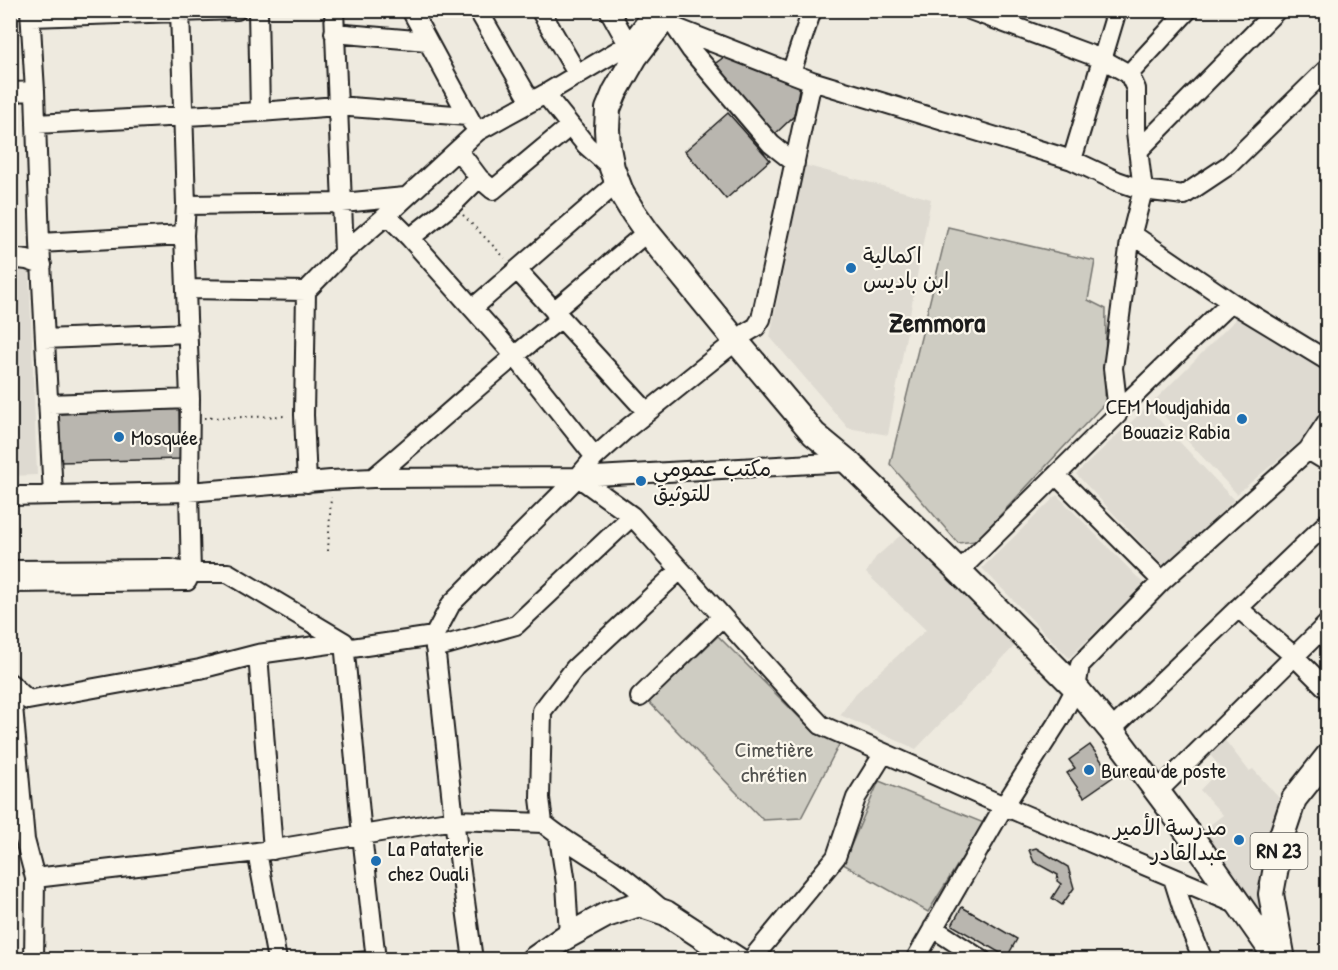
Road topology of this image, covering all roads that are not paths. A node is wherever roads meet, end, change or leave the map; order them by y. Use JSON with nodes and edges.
{"nodes":[{"id":1,"x":237,"y":10,"type":"edge"},
{"id":2,"x":258,"y":10,"type":"edge"},
{"id":3,"x":334,"y":10,"type":"edge"},
{"id":4,"x":411,"y":10,"type":"edge"},
{"id":5,"x":478,"y":10,"type":"edge"},
{"id":6,"x":540,"y":10,"type":"edge"},
{"id":7,"x":609,"y":10,"type":"edge"},
{"id":8,"x":655,"y":10,"type":"edge"},
{"id":9,"x":812,"y":10,"type":"edge"},
{"id":10,"x":970,"y":10,"type":"edge"},
{"id":11,"x":1117,"y":10,"type":"edge"},
{"id":12,"x":1188,"y":10,"type":"edge"},
{"id":13,"x":1278,"y":10,"type":"edge"},
{"id":14,"x":180,"y":11,"type":"edge"},
{"id":15,"x":31,"y":14,"type":"edge"},
{"id":16,"x":680,"y":16,"type":"edge"},
{"id":17,"x":334,"y":33,"type":"junction"},
{"id":18,"x":427,"y":40,"type":"junction"},
{"id":19,"x":632,"y":50,"type":"junction"},
{"id":20,"x":1102,"y":59,"type":"junction"},
{"id":21,"x":1328,"y":68,"type":"edge"},
{"id":22,"x":791,"y":73,"type":"junction"},
{"id":23,"x":1129,"y":74,"type":"junction"},
{"id":24,"x":578,"y":75,"type":"junction"},
{"id":25,"x":812,"y":81,"type":"junction"},
{"id":26,"x":10,"y":92,"type":"edge"},
{"id":27,"x":35,"y":92,"type":"junction"},
{"id":28,"x":538,"y":98,"type":"junction"},
{"id":29,"x":337,"y":106,"type":"junction"},
{"id":30,"x":260,"y":112,"type":"junction"},
{"id":31,"x":183,"y":116,"type":"junction"},
{"id":32,"x":467,"y":116,"type":"junction"},
{"id":33,"x":36,"y":124,"type":"junction"},
{"id":34,"x":570,"y":126,"type":"junction"},
{"id":35,"x":478,"y":131,"type":"junction"},
{"id":36,"x":458,"y":150,"type":"junction"},
{"id":37,"x":1138,"y":151,"type":"junction"},
{"id":38,"x":1072,"y":160,"type":"junction"},
{"id":39,"x":795,"y":163,"type":"junction"},
{"id":40,"x":615,"y":175,"type":"junction"},
{"id":41,"x":478,"y":178,"type":"junction"},
{"id":42,"x":1143,"y":190,"type":"junction"},
{"id":43,"x":405,"y":197,"type":"junction"},
{"id":44,"x":342,"y":203,"type":"junction"},
{"id":45,"x":186,"y":205,"type":"junction"},
{"id":46,"x":387,"y":215,"type":"junction"},
{"id":47,"x":647,"y":232,"type":"junction"},
{"id":48,"x":1132,"y":234,"type":"junction"},
{"id":49,"x":184,"y":235,"type":"junction"},
{"id":50,"x":410,"y":238,"type":"junction"},
{"id":51,"x":40,"y":243,"type":"junction"},
{"id":52,"x":344,"y":252,"type":"junction"},
{"id":53,"x":10,"y":258,"type":"edge"},
{"id":54,"x":42,"y":266,"type":"junction"},
{"id":55,"x":517,"y":270,"type":"junction"},
{"id":56,"x":187,"y":289,"type":"junction"},
{"id":57,"x":306,"y":291,"type":"junction"},
{"id":58,"x":1237,"y":306,"type":"junction"},
{"id":59,"x":473,"y":308,"type":"junction"},
{"id":60,"x":558,"y":314,"type":"junction"},
{"id":61,"x":188,"y":333,"type":"junction"},
{"id":62,"x":741,"y":337,"type":"junction"},
{"id":63,"x":45,"y":339,"type":"junction"},
{"id":64,"x":514,"y":355,"type":"junction"},
{"id":65,"x":1328,"y":361,"type":"edge"},
{"id":66,"x":190,"y":399,"type":"junction"},
{"id":67,"x":48,"y":404,"type":"junction"},
{"id":68,"x":1119,"y":411,"type":"junction"},
{"id":69,"x":647,"y":412,"type":"junction"},
{"id":70,"x":1328,"y":420,"type":"edge"},
{"id":71,"x":1308,"y":450,"type":"junction"},
{"id":72,"x":595,"y":457,"type":"junction"},
{"id":73,"x":848,"y":462,"type":"junction"},
{"id":74,"x":1328,"y":462,"type":"edge"},
{"id":75,"x":1056,"y":475,"type":"junction"},
{"id":76,"x":578,"y":477,"type":"junction"},
{"id":77,"x":374,"y":478,"type":"junction"},
{"id":78,"x":308,"y":483,"type":"junction"},
{"id":79,"x":189,"y":492,"type":"junction"},
{"id":80,"x":53,"y":495,"type":"junction"},
{"id":81,"x":10,"y":496,"type":"edge"},
{"id":82,"x":632,"y":516,"type":"junction"},
{"id":83,"x":1328,"y":522,"type":"edge"},
{"id":84,"x":10,"y":570,"type":"edge"},
{"id":85,"x":680,"y":570,"type":"junction"},
{"id":86,"x":959,"y":571,"type":"junction"},
{"id":87,"x":191,"y":573,"type":"junction"},
{"id":88,"x":1162,"y":581,"type":"junction"},
{"id":89,"x":10,"y":583,"type":"edge"},
{"id":90,"x":1238,"y":608,"type":"junction"},
{"id":91,"x":722,"y":617,"type":"junction"},
{"id":92,"x":1328,"y":623,"type":"edge"},
{"id":93,"x":435,"y":642,"type":"junction"},
{"id":94,"x":345,"y":646,"type":"junction"},
{"id":95,"x":258,"y":654,"type":"junction"},
{"id":96,"x":1294,"y":656,"type":"junction"},
{"id":97,"x":11,"y":683,"type":"edge"},
{"id":98,"x":1076,"y":688,"type":"junction"},
{"id":99,"x":1328,"y":690,"type":"edge"},
{"id":100,"x":640,"y":697,"type":"dead end"},
{"id":101,"x":1111,"y":730,"type":"junction"},
{"id":102,"x":884,"y":753,"type":"junction"},
{"id":103,"x":1328,"y":756,"type":"edge"},
{"id":104,"x":1157,"y":792,"type":"junction"},
{"id":105,"x":1004,"y":807,"type":"junction"},
{"id":106,"x":454,"y":820,"type":"junction"},
{"id":107,"x":543,"y":823,"type":"junction"},
{"id":108,"x":362,"y":835,"type":"junction"},
{"id":109,"x":559,"y":837,"type":"junction"},
{"id":110,"x":265,"y":851,"type":"junction"},
{"id":111,"x":35,"y":878,"type":"junction"},
{"id":112,"x":1173,"y":878,"type":"junction"},
{"id":113,"x":1240,"y":906,"type":"junction"},
{"id":114,"x":666,"y":913,"type":"junction"},
{"id":115,"x":933,"y":928,"type":"junction"},
{"id":116,"x":569,"y":935,"type":"junction"},
{"id":117,"x":34,"y":960,"type":"edge"},
{"id":118,"x":277,"y":960,"type":"edge"},
{"id":119,"x":376,"y":960,"type":"edge"},
{"id":120,"x":473,"y":960,"type":"edge"},
{"id":121,"x":533,"y":960,"type":"edge"},
{"id":122,"x":738,"y":960,"type":"edge"},
{"id":123,"x":751,"y":960,"type":"edge"},
{"id":124,"x":915,"y":960,"type":"edge"},
{"id":125,"x":982,"y":960,"type":"edge"},
{"id":126,"x":1203,"y":960,"type":"edge"},
{"id":127,"x":1278,"y":960,"type":"edge"},
{"id":128,"x":1283,"y":960,"type":"edge"}],
"edges":[{"from":1,"to":14,"type":"street"},
{"from":2,"to":30,"type":"street"},
{"from":3,"to":17,"type":"street"},
{"from":4,"to":18,"type":"street"},
{"from":5,"to":28,"type":"street"},
{"from":6,"to":24,"type":"street"},
{"from":7,"to":19,"type":"street"},
{"from":8,"to":19,"type":"street"},
{"from":9,"to":22,"type":"street"},
{"from":10,"to":20,"type":"street"},
{"from":11,"to":20,"type":"street"},
{"from":12,"to":23,"type":"street"},
{"from":13,"to":37,"type":"street"},
{"from":14,"to":15,"type":"street"},
{"from":14,"to":31,"type":"street"},
{"from":15,"to":27,"type":"street"},
{"from":16,"to":19,"type":"main road"},
{"from":16,"to":22,"type":"street"},
{"from":16,"to":39,"type":"street"},
{"from":16,"to":62,"type":"main road"},
{"from":17,"to":18,"type":"street"},
{"from":17,"to":29,"type":"street"},
{"from":18,"to":32,"type":"street"},
{"from":19,"to":24,"type":"street"},
{"from":19,"to":40,"type":"main road"},
{"from":20,"to":23,"type":"street"},
{"from":20,"to":38,"type":"street"},
{"from":21,"to":42,"type":"street"},
{"from":22,"to":25,"type":"street"},
{"from":23,"to":37,"type":"street"},
{"from":24,"to":28,"type":"street"},
{"from":25,"to":38,"type":"street"},
{"from":25,"to":39,"type":"street"},
{"from":26,"to":27,"type":"street"},
{"from":27,"to":33,"type":"street"},
{"from":28,"to":34,"type":"street"},
{"from":28,"to":35,"type":"street"},
{"from":29,"to":30,"type":"street"},
{"from":29,"to":32,"type":"street"},
{"from":29,"to":44,"type":"street"},
{"from":30,"to":31,"type":"street"},
{"from":31,"to":33,"type":"street"},
{"from":31,"to":45,"type":"street"},
{"from":32,"to":35,"type":"street"},
{"from":33,"to":51,"type":"street"},
{"from":34,"to":40,"type":"street"},
{"from":34,"to":41,"type":"street"},
{"from":35,"to":36,"type":"street"},
{"from":36,"to":41,"type":"street"},
{"from":36,"to":43,"type":"street"},
{"from":37,"to":42,"type":"street"},
{"from":38,"to":42,"type":"street"},
{"from":39,"to":62,"type":"street"},
{"from":40,"to":47,"type":"main road"},
{"from":40,"to":55,"type":"street"},
{"from":41,"to":50,"type":"street"},
{"from":42,"to":48,"type":"street"},
{"from":43,"to":44,"type":"street"},
{"from":43,"to":46,"type":"street"},
{"from":44,"to":45,"type":"street"},
{"from":44,"to":52,"type":"street"},
{"from":45,"to":49,"type":"street"},
{"from":46,"to":50,"type":"street"},
{"from":46,"to":52,"type":"street"},
{"from":47,"to":60,"type":"street"},
{"from":47,"to":62,"type":"main road"},
{"from":48,"to":58,"type":"street"},
{"from":48,"to":68,"type":"street"},
{"from":49,"to":51,"type":"street"},
{"from":49,"to":56,"type":"street"},
{"from":50,"to":59,"type":"street"},
{"from":51,"to":54,"type":"street"},
{"from":52,"to":57,"type":"street"},
{"from":53,"to":54,"type":"street"},
{"from":54,"to":63,"type":"street"},
{"from":55,"to":59,"type":"street"},
{"from":55,"to":60,"type":"street"},
{"from":56,"to":57,"type":"street"},
{"from":56,"to":61,"type":"street"},
{"from":57,"to":78,"type":"street"},
{"from":58,"to":65,"type":"street"},
{"from":58,"to":68,"type":"street"},
{"from":59,"to":64,"type":"street"},
{"from":60,"to":64,"type":"street"},
{"from":60,"to":69,"type":"street"},
{"from":61,"to":63,"type":"street"},
{"from":61,"to":66,"type":"street"},
{"from":62,"to":69,"type":"street"},
{"from":62,"to":73,"type":"main road"},
{"from":63,"to":67,"type":"street"},
{"from":64,"to":72,"type":"street"},
{"from":64,"to":77,"type":"street"},
{"from":66,"to":67,"type":"street"},
{"from":66,"to":79,"type":"street"},
{"from":67,"to":80,"type":"street"},
{"from":68,"to":75,"type":"street"},
{"from":69,"to":72,"type":"street"},
{"from":70,"to":71,"type":"street"},
{"from":71,"to":74,"type":"street"},
{"from":71,"to":88,"type":"street"},
{"from":72,"to":76,"type":"street"},
{"from":73,"to":76,"type":"street"},
{"from":73,"to":86,"type":"main road"},
{"from":75,"to":86,"type":"street"},
{"from":75,"to":88,"type":"street"},
{"from":76,"to":77,"type":"street"},
{"from":76,"to":82,"type":"street"},
{"from":76,"to":93,"type":"street"},
{"from":77,"to":78,"type":"street"},
{"from":78,"to":79,"type":"street"},
{"from":79,"to":80,"type":"street"},
{"from":79,"to":87,"type":"street"},
{"from":80,"to":81,"type":"street"},
{"from":82,"to":85,"type":"street"},
{"from":82,"to":93,"type":"street"},
{"from":83,"to":90,"type":"street"},
{"from":84,"to":87,"type":"street"},
{"from":85,"to":91,"type":"street"},
{"from":85,"to":107,"type":"street"},
{"from":86,"to":98,"type":"main road"},
{"from":87,"to":89,"type":"street"},
{"from":87,"to":94,"type":"street"},
{"from":88,"to":98,"type":"street"},
{"from":90,"to":96,"type":"street"},
{"from":90,"to":101,"type":"street"},
{"from":91,"to":100,"type":"street"},
{"from":91,"to":102,"type":"street"},
{"from":92,"to":96,"type":"street"},
{"from":93,"to":94,"type":"street"},
{"from":93,"to":106,"type":"street"},
{"from":94,"to":95,"type":"street"},
{"from":94,"to":108,"type":"street"},
{"from":95,"to":97,"type":"street"},
{"from":95,"to":110,"type":"street"},
{"from":96,"to":99,"type":"street"},
{"from":96,"to":104,"type":"street"},
{"from":97,"to":111,"type":"street"},
{"from":98,"to":101,"type":"main road"},
{"from":98,"to":105,"type":"street"},
{"from":101,"to":104,"type":"main road"},
{"from":102,"to":105,"type":"street"},
{"from":102,"to":123,"type":"street"},
{"from":103,"to":128,"type":"main road","number":"RN 23"},
{"from":104,"to":113,"type":"main road"},
{"from":105,"to":112,"type":"street"},
{"from":105,"to":115,"type":"street"},
{"from":106,"to":107,"type":"street"},
{"from":106,"to":108,"type":"street"},
{"from":106,"to":120,"type":"street"},
{"from":107,"to":109,"type":"street"},
{"from":108,"to":110,"type":"street"},
{"from":108,"to":119,"type":"street"},
{"from":109,"to":114,"type":"street"},
{"from":109,"to":116,"type":"street"},
{"from":110,"to":111,"type":"street"},
{"from":110,"to":118,"type":"street"},
{"from":111,"to":117,"type":"street"},
{"from":112,"to":113,"type":"street"},
{"from":112,"to":126,"type":"street"},
{"from":113,"to":127,"type":"main road"},
{"from":114,"to":116,"type":"main road"},
{"from":114,"to":122,"type":"main road"},
{"from":115,"to":124,"type":"street"},
{"from":115,"to":125,"type":"street"},
{"from":116,"to":121,"type":"main road"}]}
